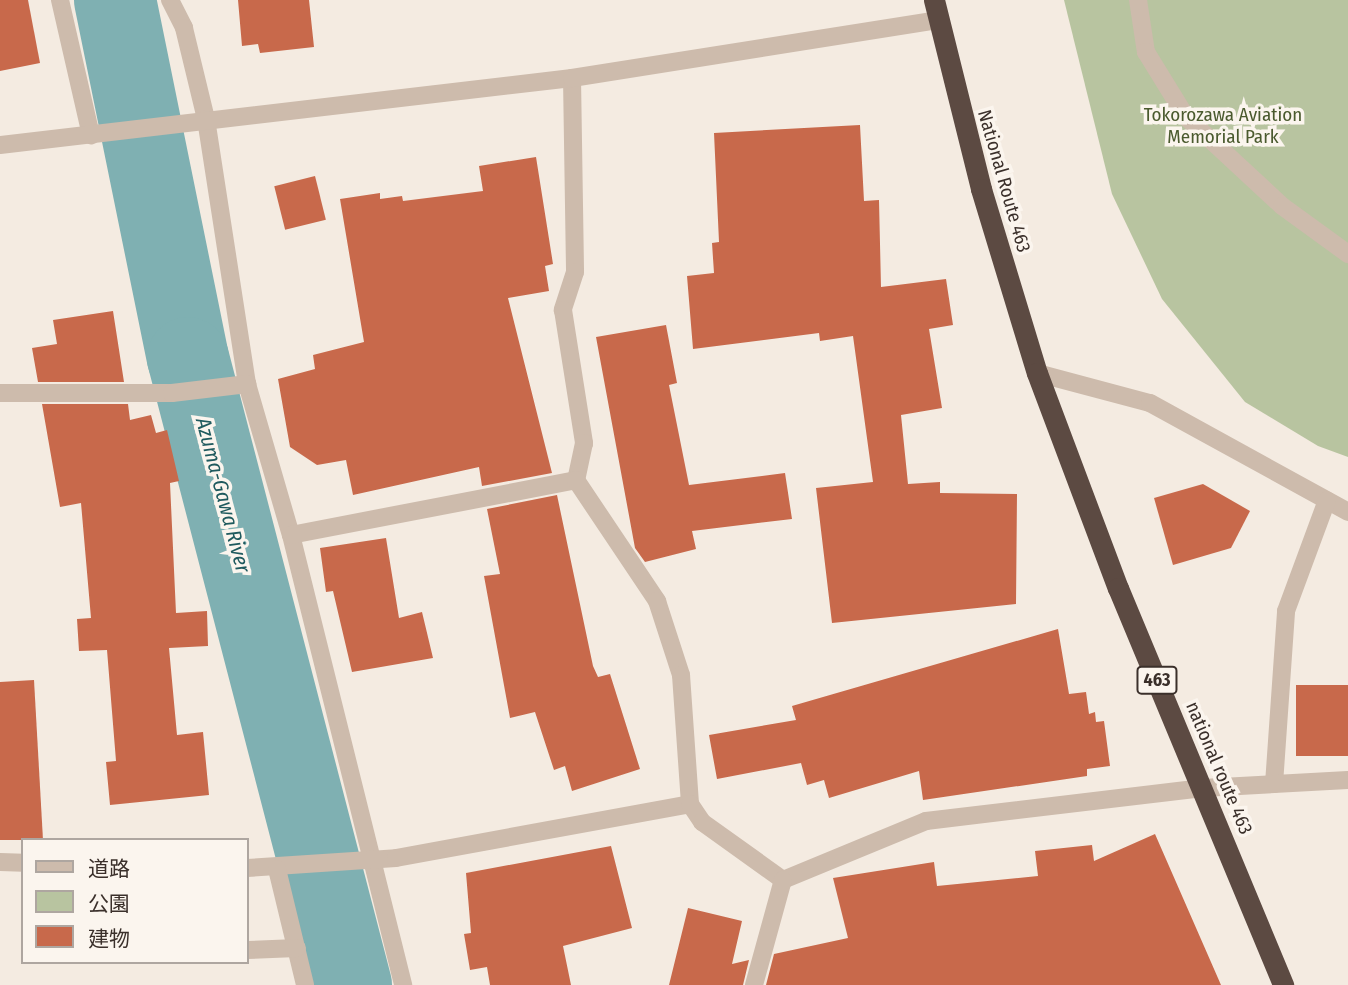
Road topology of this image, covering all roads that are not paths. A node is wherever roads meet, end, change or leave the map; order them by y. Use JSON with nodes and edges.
{"nodes":[{"id":1,"x":60,"y":0,"type":"edge"},
{"id":2,"x":170,"y":0,"type":"edge"},
{"id":3,"x":1138,"y":0,"type":"edge"},
{"id":4,"x":936,"y":10,"type":"edge"},
{"id":5,"x":572,"y":78,"type":"junction"},
{"id":6,"x":206,"y":119,"type":"junction"},
{"id":7,"x":91,"y":135,"type":"junction"},
{"id":8,"x":0,"y":145,"type":"edge"},
{"id":9,"x":1348,"y":254,"type":"edge"},
{"id":10,"x":1037,"y":373,"type":"junction"},
{"id":11,"x":238,"y":385,"type":"junction"},
{"id":12,"x":0,"y":393,"type":"edge"},
{"id":13,"x":576,"y":480,"type":"junction"},
{"id":14,"x":1327,"y":500,"type":"junction"},
{"id":15,"x":1348,"y":512,"type":"edge"},
{"id":16,"x":290,"y":535,"type":"junction"},
{"id":17,"x":1348,"y":780,"type":"edge"},
{"id":18,"x":1274,"y":784,"type":"junction"},
{"id":19,"x":1203,"y":788,"type":"junction"},
{"id":20,"x":690,"y":804,"type":"junction"},
{"id":21,"x":374,"y":860,"type":"junction"},
{"id":22,"x":0,"y":862,"type":"edge"},
{"id":23,"x":21,"y":863,"type":"edge"},
{"id":24,"x":248,"y":868,"type":"edge"},
{"id":25,"x":277,"y":869,"type":"junction"},
{"id":26,"x":783,"y":880,"type":"junction"},
{"id":27,"x":297,"y":948,"type":"junction"},
{"id":28,"x":248,"y":950,"type":"edge"},
{"id":29,"x":305,"y":985,"type":"edge"},
{"id":30,"x":403,"y":985,"type":"edge"},
{"id":31,"x":754,"y":985,"type":"edge"},
{"id":32,"x":1283,"y":985,"type":"edge"}],
"edges":[{"from":1,"to":7,"type":"street"},
{"from":2,"to":6,"type":"street"},
{"from":3,"to":9,"type":"street"},
{"from":4,"to":5,"type":"street"},
{"from":4,"to":10,"type":"highway","name":"National Route 463","number":"463"},
{"from":5,"to":6,"type":"street"},
{"from":5,"to":13,"type":"street"},
{"from":6,"to":7,"type":"street"},
{"from":6,"to":11,"type":"street"},
{"from":7,"to":8,"type":"street"},
{"from":10,"to":14,"type":"street"},
{"from":10,"to":19,"type":"highway","name":"national route 463","number":"463"},
{"from":11,"to":12,"type":"street"},
{"from":11,"to":16,"type":"street"},
{"from":13,"to":16,"type":"street"},
{"from":13,"to":20,"type":"street"},
{"from":14,"to":15,"type":"street"},
{"from":14,"to":18,"type":"street"},
{"from":16,"to":21,"type":"street"},
{"from":17,"to":18,"type":"street"},
{"from":18,"to":19,"type":"street"},
{"from":19,"to":26,"type":"street"},
{"from":19,"to":32,"type":"highway","name":"national route 463","number":"463"},
{"from":20,"to":21,"type":"street"},
{"from":20,"to":26,"type":"street"},
{"from":21,"to":25,"type":"street"},
{"from":21,"to":30,"type":"street"},
{"from":22,"to":23,"type":"street"},
{"from":24,"to":25,"type":"street"},
{"from":25,"to":27,"type":"street"},
{"from":26,"to":31,"type":"street"},
{"from":27,"to":28,"type":"street"},
{"from":27,"to":29,"type":"street"}]}
